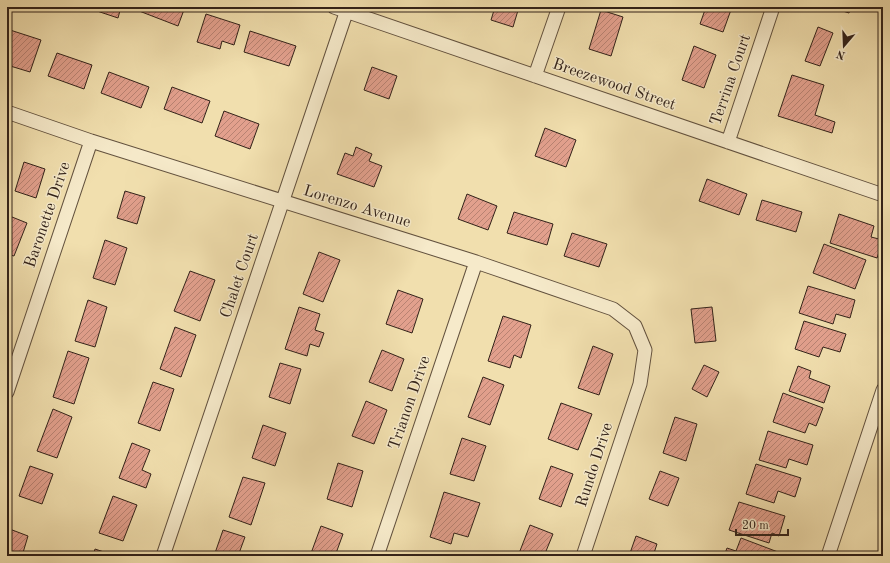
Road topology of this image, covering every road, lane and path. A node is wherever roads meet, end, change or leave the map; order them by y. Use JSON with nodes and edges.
{"nodes":[{"id":1,"x":559,"y":7,"type":"edge"},
{"id":2,"x":773,"y":7,"type":"edge"},
{"id":3,"x":343,"y":8,"type":"edge"},
{"id":4,"x":535,"y":76,"type":"junction"},
{"id":5,"x":7,"y":112,"type":"edge"},
{"id":6,"x":91,"y":141,"type":"junction"},
{"id":7,"x":728,"y":142,"type":"junction"},
{"id":8,"x":883,"y":195,"type":"edge"},
{"id":9,"x":283,"y":202,"type":"junction"},
{"id":10,"x":476,"y":262,"type":"junction"},
{"id":11,"x":640,"y":384,"type":"joint"},
{"id":12,"x":883,"y":390,"type":"edge"},
{"id":13,"x":7,"y":392,"type":"edge"},
{"id":14,"x":163,"y":556,"type":"edge"},
{"id":15,"x":377,"y":556,"type":"edge"},
{"id":16,"x":583,"y":556,"type":"edge"},
{"id":17,"x":828,"y":556,"type":"edge"}],
"edges":[{"from":1,"to":4,"type":"street"},
{"from":2,"to":7,"type":"street","name":"Terrina Court"},
{"from":3,"to":4,"type":"street","name":"Breezewood Street"},
{"from":3,"to":9,"type":"street","name":"Chalet Court"},
{"from":4,"to":7,"type":"street","name":"Breezewood Street"},
{"from":5,"to":6,"type":"street","name":"Lorenzo Avenue"},
{"from":6,"to":9,"type":"street","name":"Lorenzo Avenue"},
{"from":6,"to":13,"type":"street","name":"Baronette Drive"},
{"from":7,"to":8,"type":"street","name":"Breezewood Street"},
{"from":9,"to":10,"type":"street","name":"Lorenzo Avenue"},
{"from":9,"to":14,"type":"street","name":"Chalet Court"},
{"from":10,"to":11,"type":"street","name":"Lorenzo Avenue"},
{"from":10,"to":15,"type":"street","name":"Trianon Drive"},
{"from":11,"to":16,"type":"street","name":"Rundo Drive"},
{"from":12,"to":17,"type":"street"}]}
